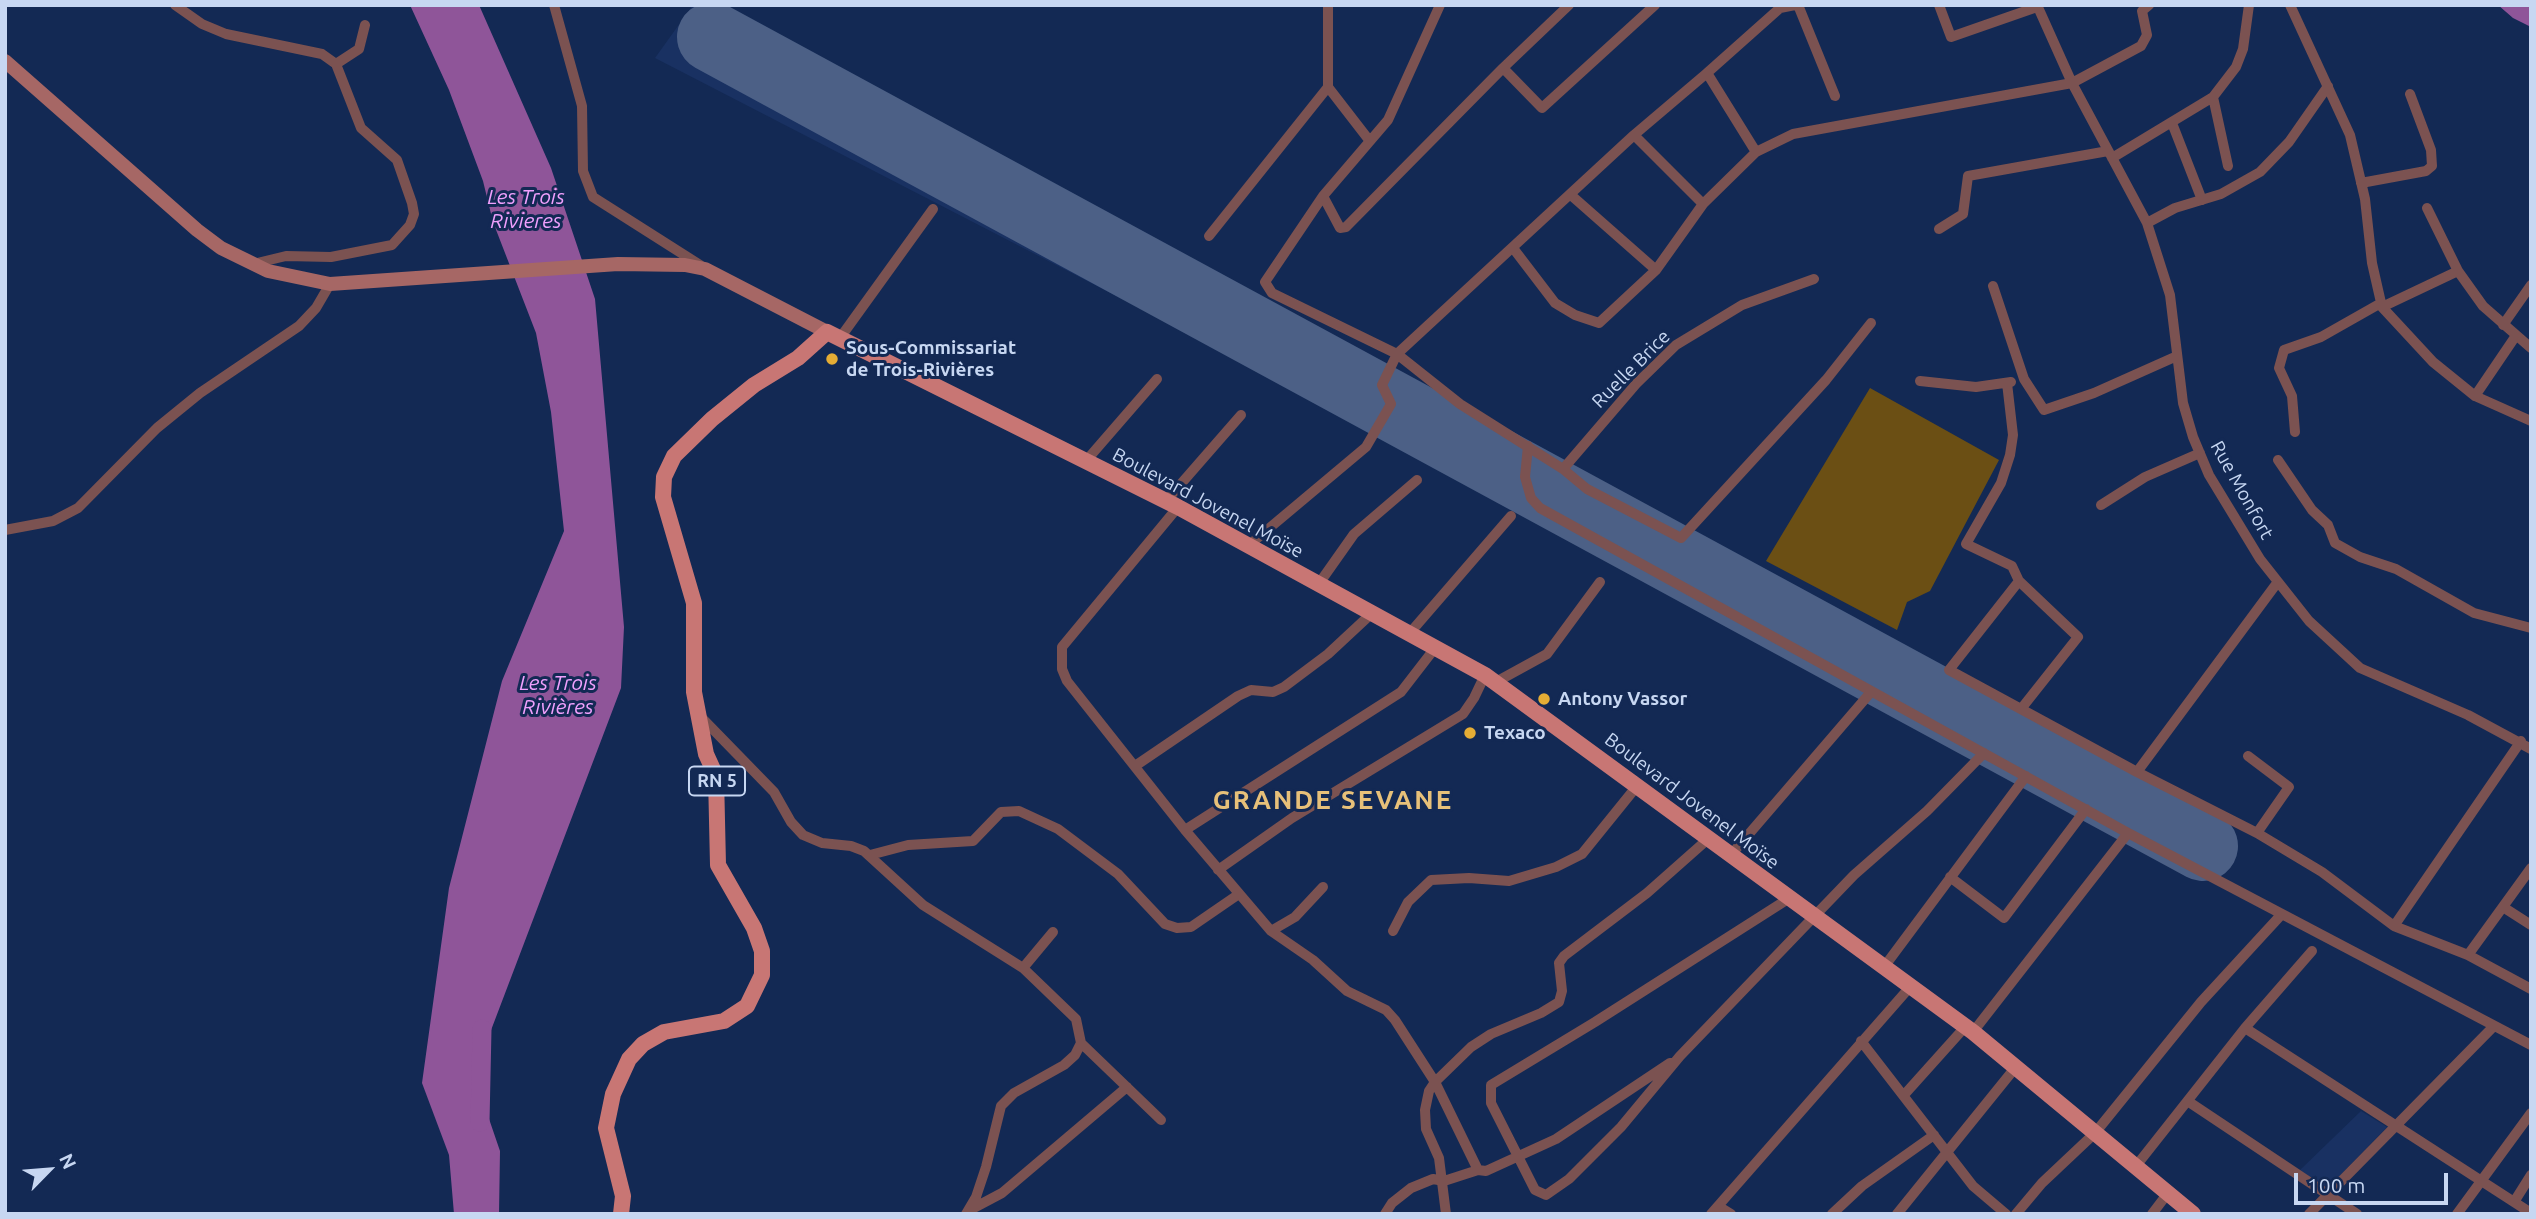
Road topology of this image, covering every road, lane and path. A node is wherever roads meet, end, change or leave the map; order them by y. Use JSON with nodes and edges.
{"nodes":[{"id":1,"x":175,"y":5,"type":"edge"},
{"id":2,"x":554,"y":5,"type":"edge"},
{"id":3,"x":1328,"y":5,"type":"edge"},
{"id":4,"x":1440,"y":5,"type":"edge"},
{"id":5,"x":1569,"y":5,"type":"edge"},
{"id":6,"x":1655,"y":5,"type":"edge"},
{"id":7,"x":1797,"y":5,"type":"edge"},
{"id":8,"x":1939,"y":5,"type":"edge"},
{"id":9,"x":2149,"y":5,"type":"edge"},
{"id":10,"x":2249,"y":5,"type":"edge"},
{"id":11,"x":2037,"y":6,"type":"edge"},
{"id":12,"x":2293,"y":6,"type":"edge"},
{"id":13,"x":365,"y":25,"type":"dead end"},
{"id":14,"x":5,"y":61,"type":"edge"},
{"id":15,"x":337,"y":64,"type":"junction"},
{"id":16,"x":1503,"y":68,"type":"junction"},
{"id":17,"x":1707,"y":73,"type":"junction"},
{"id":18,"x":2073,"y":83,"type":"junction"},
{"id":19,"x":2328,"y":86,"type":"junction"},
{"id":20,"x":1328,"y":87,"type":"junction"},
{"id":21,"x":2410,"y":94,"type":"dead end"},
{"id":22,"x":1835,"y":96,"type":"dead end"},
{"id":23,"x":2213,"y":97,"type":"junction"},
{"id":24,"x":2172,"y":122,"type":"junction"},
{"id":25,"x":1634,"y":135,"type":"junction"},
{"id":26,"x":1368,"y":140,"type":"junction"},
{"id":27,"x":1756,"y":152,"type":"junction"},
{"id":28,"x":2110,"y":154,"type":"junction"},
{"id":29,"x":2228,"y":166,"type":"dead end"},
{"id":30,"x":2361,"y":183,"type":"junction"},
{"id":31,"x":1572,"y":195,"type":"junction"},
{"id":32,"x":1323,"y":196,"type":"junction"},
{"id":33,"x":2202,"y":200,"type":"junction"},
{"id":34,"x":1703,"y":204,"type":"junction"},
{"id":35,"x":2427,"y":208,"type":"dead end"},
{"id":36,"x":933,"y":209,"type":"dead end"},
{"id":37,"x":2147,"y":223,"type":"junction"},
{"id":38,"x":1939,"y":229,"type":"dead end"},
{"id":39,"x":1209,"y":236,"type":"dead end"},
{"id":40,"x":1513,"y":248,"type":"junction"},
{"id":41,"x":252,"y":264,"type":"junction"},
{"id":42,"x":705,"y":269,"type":"junction"},
{"id":43,"x":1656,"y":270,"type":"junction"},
{"id":44,"x":2458,"y":271,"type":"junction"},
{"id":45,"x":1814,"y":279,"type":"dead end"},
{"id":46,"x":330,"y":284,"type":"junction"},
{"id":47,"x":2531,"y":285,"type":"edge"},
{"id":48,"x":1993,"y":286,"type":"dead end"},
{"id":49,"x":2382,"y":305,"type":"junction"},
{"id":50,"x":1871,"y":323,"type":"dead end"},
{"id":51,"x":2502,"y":324,"type":"junction"},
{"id":52,"x":834,"y":335,"type":"junction"},
{"id":53,"x":2515,"y":337,"type":"junction"},
{"id":54,"x":2531,"y":348,"type":"edge"},
{"id":55,"x":1397,"y":354,"type":"junction"},
{"id":56,"x":2176,"y":356,"type":"junction"},
{"id":57,"x":1157,"y":379,"type":"dead end"},
{"id":58,"x":2024,"y":379,"type":"junction"},
{"id":59,"x":1920,"y":382,"type":"dead end"},
{"id":60,"x":2007,"y":383,"type":"junction"},
{"id":61,"x":2476,"y":396,"type":"junction"},
{"id":62,"x":1241,"y":415,"type":"dead end"},
{"id":63,"x":2531,"y":421,"type":"edge"},
{"id":64,"x":2295,"y":432,"type":"dead end"},
{"id":65,"x":1528,"y":446,"type":"junction"},
{"id":66,"x":2200,"y":453,"type":"junction"},
{"id":67,"x":2278,"y":460,"type":"dead end"},
{"id":68,"x":1085,"y":462,"type":"junction"},
{"id":69,"x":1563,"y":469,"type":"junction"},
{"id":70,"x":1417,"y":480,"type":"dead end"},
{"id":71,"x":1172,"y":504,"type":"junction"},
{"id":72,"x":2101,"y":505,"type":"dead end"},
{"id":73,"x":1511,"y":516,"type":"dead end"},
{"id":74,"x":5,"y":530,"type":"edge"},
{"id":75,"x":1248,"y":546,"type":"junction"},
{"id":76,"x":2020,"y":581,"type":"junction"},
{"id":77,"x":1601,"y":582,"type":"dead end"},
{"id":78,"x":2277,"y":583,"type":"junction"},
{"id":79,"x":1318,"y":585,"type":"junction"},
{"id":80,"x":1371,"y":614,"type":"junction"},
{"id":81,"x":2531,"y":628,"type":"edge"},
{"id":82,"x":1409,"y":634,"type":"junction"},
{"id":83,"x":1435,"y":648,"type":"junction"},
{"id":84,"x":1491,"y":678,"type":"junction"},
{"id":85,"x":1871,"y":692,"type":"junction"},
{"id":86,"x":2021,"y":709,"type":"junction"},
{"id":87,"x":699,"y":714,"type":"junction"},
{"id":88,"x":2521,"y":741,"type":"junction"},
{"id":89,"x":2531,"y":749,"type":"edge"},
{"id":90,"x":1984,"y":753,"type":"junction"},
{"id":91,"x":2248,"y":755,"type":"dead end"},
{"id":92,"x":1135,"y":765,"type":"junction"},
{"id":93,"x":2137,"y":772,"type":"junction"},
{"id":94,"x":2026,"y":776,"type":"junction"},
{"id":95,"x":1637,"y":786,"type":"junction"},
{"id":96,"x":2086,"y":808,"type":"junction"},
{"id":97,"x":1185,"y":830,"type":"junction"},
{"id":98,"x":2128,"y":833,"type":"junction"},
{"id":99,"x":2257,"y":833,"type":"junction"},
{"id":100,"x":1708,"y":839,"type":"junction"},
{"id":101,"x":870,"y":855,"type":"junction"},
{"id":102,"x":1730,"y":856,"type":"junction"},
{"id":103,"x":2531,"y":868,"type":"edge"},
{"id":104,"x":1218,"y":870,"type":"junction"},
{"id":105,"x":1950,"y":877,"type":"junction"},
{"id":106,"x":1323,"y":887,"type":"dead end"},
{"id":107,"x":1239,"y":894,"type":"junction"},
{"id":108,"x":1788,"y":899,"type":"junction"},
{"id":109,"x":2503,"y":907,"type":"junction"},
{"id":110,"x":2281,"y":915,"type":"junction"},
{"id":111,"x":1815,"y":918,"type":"junction"},
{"id":112,"x":2531,"y":925,"type":"edge"},
{"id":113,"x":2394,"y":926,"type":"junction"},
{"id":114,"x":1270,"y":931,"type":"junction"},
{"id":115,"x":1393,"y":931,"type":"dead end"},
{"id":116,"x":1053,"y":932,"type":"dead end"},
{"id":117,"x":2312,"y":951,"type":"dead end"},
{"id":118,"x":2468,"y":955,"type":"junction"},
{"id":119,"x":1884,"y":967,"type":"junction"},
{"id":120,"x":1023,"y":968,"type":"junction"},
{"id":121,"x":1910,"y":987,"type":"junction"},
{"id":122,"x":2531,"y":989,"type":"edge"},
{"id":123,"x":2494,"y":1026,"type":"junction"},
{"id":124,"x":2245,"y":1028,"type":"junction"},
{"id":125,"x":1969,"y":1029,"type":"junction"},
{"id":126,"x":1861,"y":1041,"type":"junction"},
{"id":127,"x":1082,"y":1042,"type":"junction"},
{"id":128,"x":2531,"y":1045,"type":"edge"},
{"id":129,"x":1680,"y":1056,"type":"junction"},
{"id":130,"x":2015,"y":1068,"type":"junction"},
{"id":131,"x":1435,"y":1082,"type":"junction"},
{"id":132,"x":1127,"y":1087,"type":"junction"},
{"id":133,"x":1903,"y":1095,"type":"junction"},
{"id":134,"x":2189,"y":1101,"type":"junction"},
{"id":135,"x":2531,"y":1114,"type":"edge"},
{"id":136,"x":1161,"y":1120,"type":"dead end"},
{"id":137,"x":2394,"y":1125,"type":"junction"},
{"id":138,"x":2095,"y":1133,"type":"junction"},
{"id":139,"x":1934,"y":1135,"type":"junction"},
{"id":140,"x":1949,"y":1154,"type":"junction"},
{"id":141,"x":1518,"y":1158,"type":"junction"},
{"id":142,"x":2136,"y":1166,"type":"junction"},
{"id":143,"x":1478,"y":1170,"type":"junction"},
{"id":144,"x":2531,"y":1175,"type":"edge"},
{"id":145,"x":1444,"y":1181,"type":"junction"},
{"id":146,"x":2481,"y":1181,"type":"junction"},
{"id":147,"x":2168,"y":1193,"type":"junction"},
{"id":148,"x":2327,"y":1193,"type":"junction"},
{"id":149,"x":2514,"y":1202,"type":"junction"},
{"id":150,"x":1715,"y":1210,"type":"edge"},
{"id":151,"x":967,"y":1212,"type":"edge"},
{"id":152,"x":2526,"y":1212,"type":"edge"},
{"id":153,"x":621,"y":1214,"type":"edge"},
{"id":154,"x":1385,"y":1214,"type":"edge"},
{"id":155,"x":1446,"y":1214,"type":"edge"},
{"id":156,"x":1731,"y":1214,"type":"edge"},
{"id":157,"x":1832,"y":1214,"type":"edge"},
{"id":158,"x":1897,"y":1214,"type":"edge"},
{"id":159,"x":2006,"y":1214,"type":"edge"},
{"id":160,"x":2016,"y":1214,"type":"edge"},
{"id":161,"x":2152,"y":1214,"type":"edge"},
{"id":162,"x":2193,"y":1214,"type":"edge"},
{"id":163,"x":2309,"y":1214,"type":"edge"},
{"id":164,"x":2357,"y":1214,"type":"edge"},
{"id":165,"x":2457,"y":1214,"type":"edge"}],
"edges":[{"from":1,"to":15,"type":"street"},
{"from":2,"to":42,"type":"street"},
{"from":3,"to":20,"type":"street"},
{"from":4,"to":26,"type":"street"},
{"from":5,"to":16,"type":"street"},
{"from":6,"to":16,"type":"street"},
{"from":7,"to":17,"type":"street"},
{"from":7,"to":22,"type":"street"},
{"from":8,"to":11,"type":"street"},
{"from":9,"to":18,"type":"street"},
{"from":10,"to":23,"type":"street"},
{"from":11,"to":18,"type":"street","name":"Rue Monfort"},
{"from":12,"to":19,"type":"street"},
{"from":13,"to":15,"type":"street"},
{"from":14,"to":41,"type":"main road"},
{"from":15,"to":41,"type":"street"},
{"from":16,"to":32,"type":"street"},
{"from":17,"to":25,"type":"street"},
{"from":17,"to":27,"type":"street"},
{"from":18,"to":27,"type":"street"},
{"from":18,"to":28,"type":"street","name":"Rue Monfort"},
{"from":19,"to":30,"type":"street"},
{"from":19,"to":33,"type":"street"},
{"from":20,"to":26,"type":"street"},
{"from":20,"to":39,"type":"street"},
{"from":21,"to":30,"type":"street"},
{"from":23,"to":24,"type":"street"},
{"from":23,"to":29,"type":"street"},
{"from":24,"to":28,"type":"street"},
{"from":24,"to":33,"type":"street"},
{"from":25,"to":31,"type":"street"},
{"from":25,"to":34,"type":"street"},
{"from":26,"to":32,"type":"street"},
{"from":27,"to":34,"type":"street"},
{"from":28,"to":37,"type":"street","name":"Rue Monfort"},
{"from":28,"to":38,"type":"street"},
{"from":30,"to":49,"type":"street"},
{"from":31,"to":40,"type":"street"},
{"from":31,"to":43,"type":"street"},
{"from":32,"to":55,"type":"street"},
{"from":33,"to":37,"type":"street"},
{"from":34,"to":43,"type":"street"},
{"from":35,"to":44,"type":"street"},
{"from":36,"to":52,"type":"street"},
{"from":37,"to":56,"type":"street","name":"Rue Monfort"},
{"from":40,"to":43,"type":"street"},
{"from":40,"to":55,"type":"street"},
{"from":41,"to":46,"type":"main road"},
{"from":42,"to":46,"type":"main road"},
{"from":42,"to":52,"type":"main road"},
{"from":44,"to":49,"type":"street"},
{"from":44,"to":51,"type":"street"},
{"from":45,"to":69,"type":"street","name":"Ruelle Brice"},
{"from":46,"to":74,"type":"street"},
{"from":47,"to":51,"type":"street"},
{"from":48,"to":58,"type":"street"},
{"from":49,"to":61,"type":"street"},
{"from":49,"to":64,"type":"street"},
{"from":50,"to":69,"type":"street"},
{"from":51,"to":53,"type":"street"},
{"from":52,"to":68,"type":"main road","name":"Boulevard Jovenel Moïse"},
{"from":52,"to":87,"type":"main road","number":"RN 5"},
{"from":53,"to":54,"type":"street"},
{"from":53,"to":61,"type":"street"},
{"from":55,"to":65,"type":"street"},
{"from":55,"to":75,"type":"street"},
{"from":56,"to":58,"type":"street"},
{"from":56,"to":66,"type":"street","name":"Rue Monfort"},
{"from":57,"to":68,"type":"street"},
{"from":58,"to":60,"type":"street"},
{"from":59,"to":60,"type":"street"},
{"from":60,"to":76,"type":"street"},
{"from":61,"to":63,"type":"street"},
{"from":62,"to":71,"type":"street"},
{"from":65,"to":69,"type":"street"},
{"from":65,"to":85,"type":"street"},
{"from":66,"to":72,"type":"street"},
{"from":66,"to":78,"type":"street","name":"Rue Monfort"},
{"from":67,"to":81,"type":"street"},
{"from":68,"to":71,"type":"main road","name":"Boulevard Jovenel Moïse"},
{"from":70,"to":79,"type":"street"},
{"from":71,"to":75,"type":"main road","name":"Boulevard Jovenel Moïse"},
{"from":71,"to":92,"type":"street"},
{"from":73,"to":82,"type":"street"},
{"from":75,"to":79,"type":"main road","name":"Boulevard Jovenel Moïse"},
{"from":76,"to":86,"type":"street"},
{"from":76,"to":86,"type":"street"},
{"from":77,"to":84,"type":"street"},
{"from":78,"to":88,"type":"street","name":"Rue Monfort"},
{"from":78,"to":93,"type":"street"},
{"from":79,"to":80,"type":"main road","name":"Boulevard Jovenel Moïse"},
{"from":80,"to":82,"type":"main road","name":"Boulevard Jovenel Moïse"},
{"from":80,"to":92,"type":"street"},
{"from":82,"to":83,"type":"main road","name":"Boulevard Jovenel Moïse"},
{"from":83,"to":84,"type":"main road","name":"Boulevard Jovenel Moïse"},
{"from":83,"to":97,"type":"street"},
{"from":84,"to":95,"type":"main road","name":"Boulevard Jovenel Moïse"},
{"from":84,"to":104,"type":"street"},
{"from":85,"to":90,"type":"street"},
{"from":85,"to":102,"type":"street"},
{"from":86,"to":93,"type":"street"},
{"from":87,"to":101,"type":"street"},
{"from":87,"to":153,"type":"main road","number":"RN 5"},
{"from":88,"to":89,"type":"street","name":"Rue Monfort"},
{"from":88,"to":113,"type":"street"},
{"from":90,"to":94,"type":"street"},
{"from":90,"to":111,"type":"street"},
{"from":91,"to":99,"type":"street"},
{"from":92,"to":97,"type":"street"},
{"from":93,"to":99,"type":"street"},
{"from":94,"to":96,"type":"street"},
{"from":94,"to":105,"type":"street"},
{"from":95,"to":100,"type":"main road","name":"Boulevard Jovenel Moïse"},
{"from":95,"to":115,"type":"street"},
{"from":96,"to":98,"type":"street"},
{"from":96,"to":105,"type":"street"},
{"from":97,"to":104,"type":"street"},
{"from":98,"to":110,"type":"street"},
{"from":98,"to":125,"type":"street"},
{"from":99,"to":113,"type":"street"},
{"from":100,"to":102,"type":"main road","name":"Boulevard Jovenel Moïse"},
{"from":100,"to":131,"type":"street"},
{"from":101,"to":107,"type":"street"},
{"from":101,"to":120,"type":"street"},
{"from":102,"to":108,"type":"main road","name":"Boulevard Jovenel Moïse"},
{"from":103,"to":109,"type":"street"},
{"from":104,"to":107,"type":"street"},
{"from":105,"to":119,"type":"street"},
{"from":106,"to":114,"type":"street"},
{"from":107,"to":114,"type":"street"},
{"from":108,"to":111,"type":"main road","name":"Boulevard Jovenel Moïse"},
{"from":108,"to":141,"type":"street"},
{"from":109,"to":112,"type":"street"},
{"from":109,"to":118,"type":"street"},
{"from":110,"to":123,"type":"street"},
{"from":110,"to":138,"type":"street"},
{"from":111,"to":119,"type":"main road","name":"Boulevard Jovenel Moïse"},
{"from":111,"to":129,"type":"street"},
{"from":113,"to":118,"type":"street"},
{"from":114,"to":131,"type":"street"},
{"from":116,"to":120,"type":"street"},
{"from":117,"to":124,"type":"street"},
{"from":118,"to":122,"type":"street"},
{"from":119,"to":121,"type":"main road","name":"Boulevard Jovenel Moïse"},
{"from":120,"to":127,"type":"street"},
{"from":121,"to":125,"type":"main road","name":"Boulevard Jovenel Moïse"},
{"from":121,"to":126,"type":"street"},
{"from":123,"to":128,"type":"street"},
{"from":123,"to":137,"type":"street"},
{"from":124,"to":134,"type":"street"},
{"from":124,"to":137,"type":"street"},
{"from":125,"to":130,"type":"main road","name":"Boulevard Jovenel Moïse"},
{"from":125,"to":133,"type":"street"},
{"from":126,"to":133,"type":"street"},
{"from":126,"to":150,"type":"street"},
{"from":127,"to":132,"type":"street"},
{"from":127,"to":151,"type":"street"},
{"from":129,"to":141,"type":"street"},
{"from":129,"to":141,"type":"street"},
{"from":130,"to":138,"type":"main road","name":"Boulevard Jovenel Moïse"},
{"from":130,"to":140,"type":"street"},
{"from":131,"to":143,"type":"street"},
{"from":131,"to":145,"type":"street"},
{"from":132,"to":136,"type":"street"},
{"from":132,"to":151,"type":"street"},
{"from":133,"to":139,"type":"street"},
{"from":134,"to":142,"type":"street"},
{"from":134,"to":148,"type":"street"},
{"from":135,"to":146,"type":"street"},
{"from":137,"to":146,"type":"street"},
{"from":137,"to":148,"type":"street"},
{"from":138,"to":142,"type":"main road","name":"Boulevard Jovenel Moïse"},
{"from":138,"to":160,"type":"street"},
{"from":139,"to":140,"type":"street"},
{"from":139,"to":157,"type":"street"},
{"from":140,"to":158,"type":"street"},
{"from":140,"to":159,"type":"street"},
{"from":141,"to":143,"type":"street"},
{"from":142,"to":147,"type":"main road","name":"Boulevard Jovenel Moïse"},
{"from":143,"to":145,"type":"street"},
{"from":144,"to":149,"type":"street"},
{"from":145,"to":154,"type":"street"},
{"from":145,"to":155,"type":"street"},
{"from":146,"to":149,"type":"street"},
{"from":146,"to":165,"type":"street"},
{"from":147,"to":161,"type":"street"},
{"from":147,"to":162,"type":"main road","name":"Boulevard Jovenel Moïse"},
{"from":148,"to":163,"type":"street"},
{"from":148,"to":164,"type":"street"},
{"from":149,"to":152,"type":"street"},
{"from":150,"to":156,"type":"street"}]}
